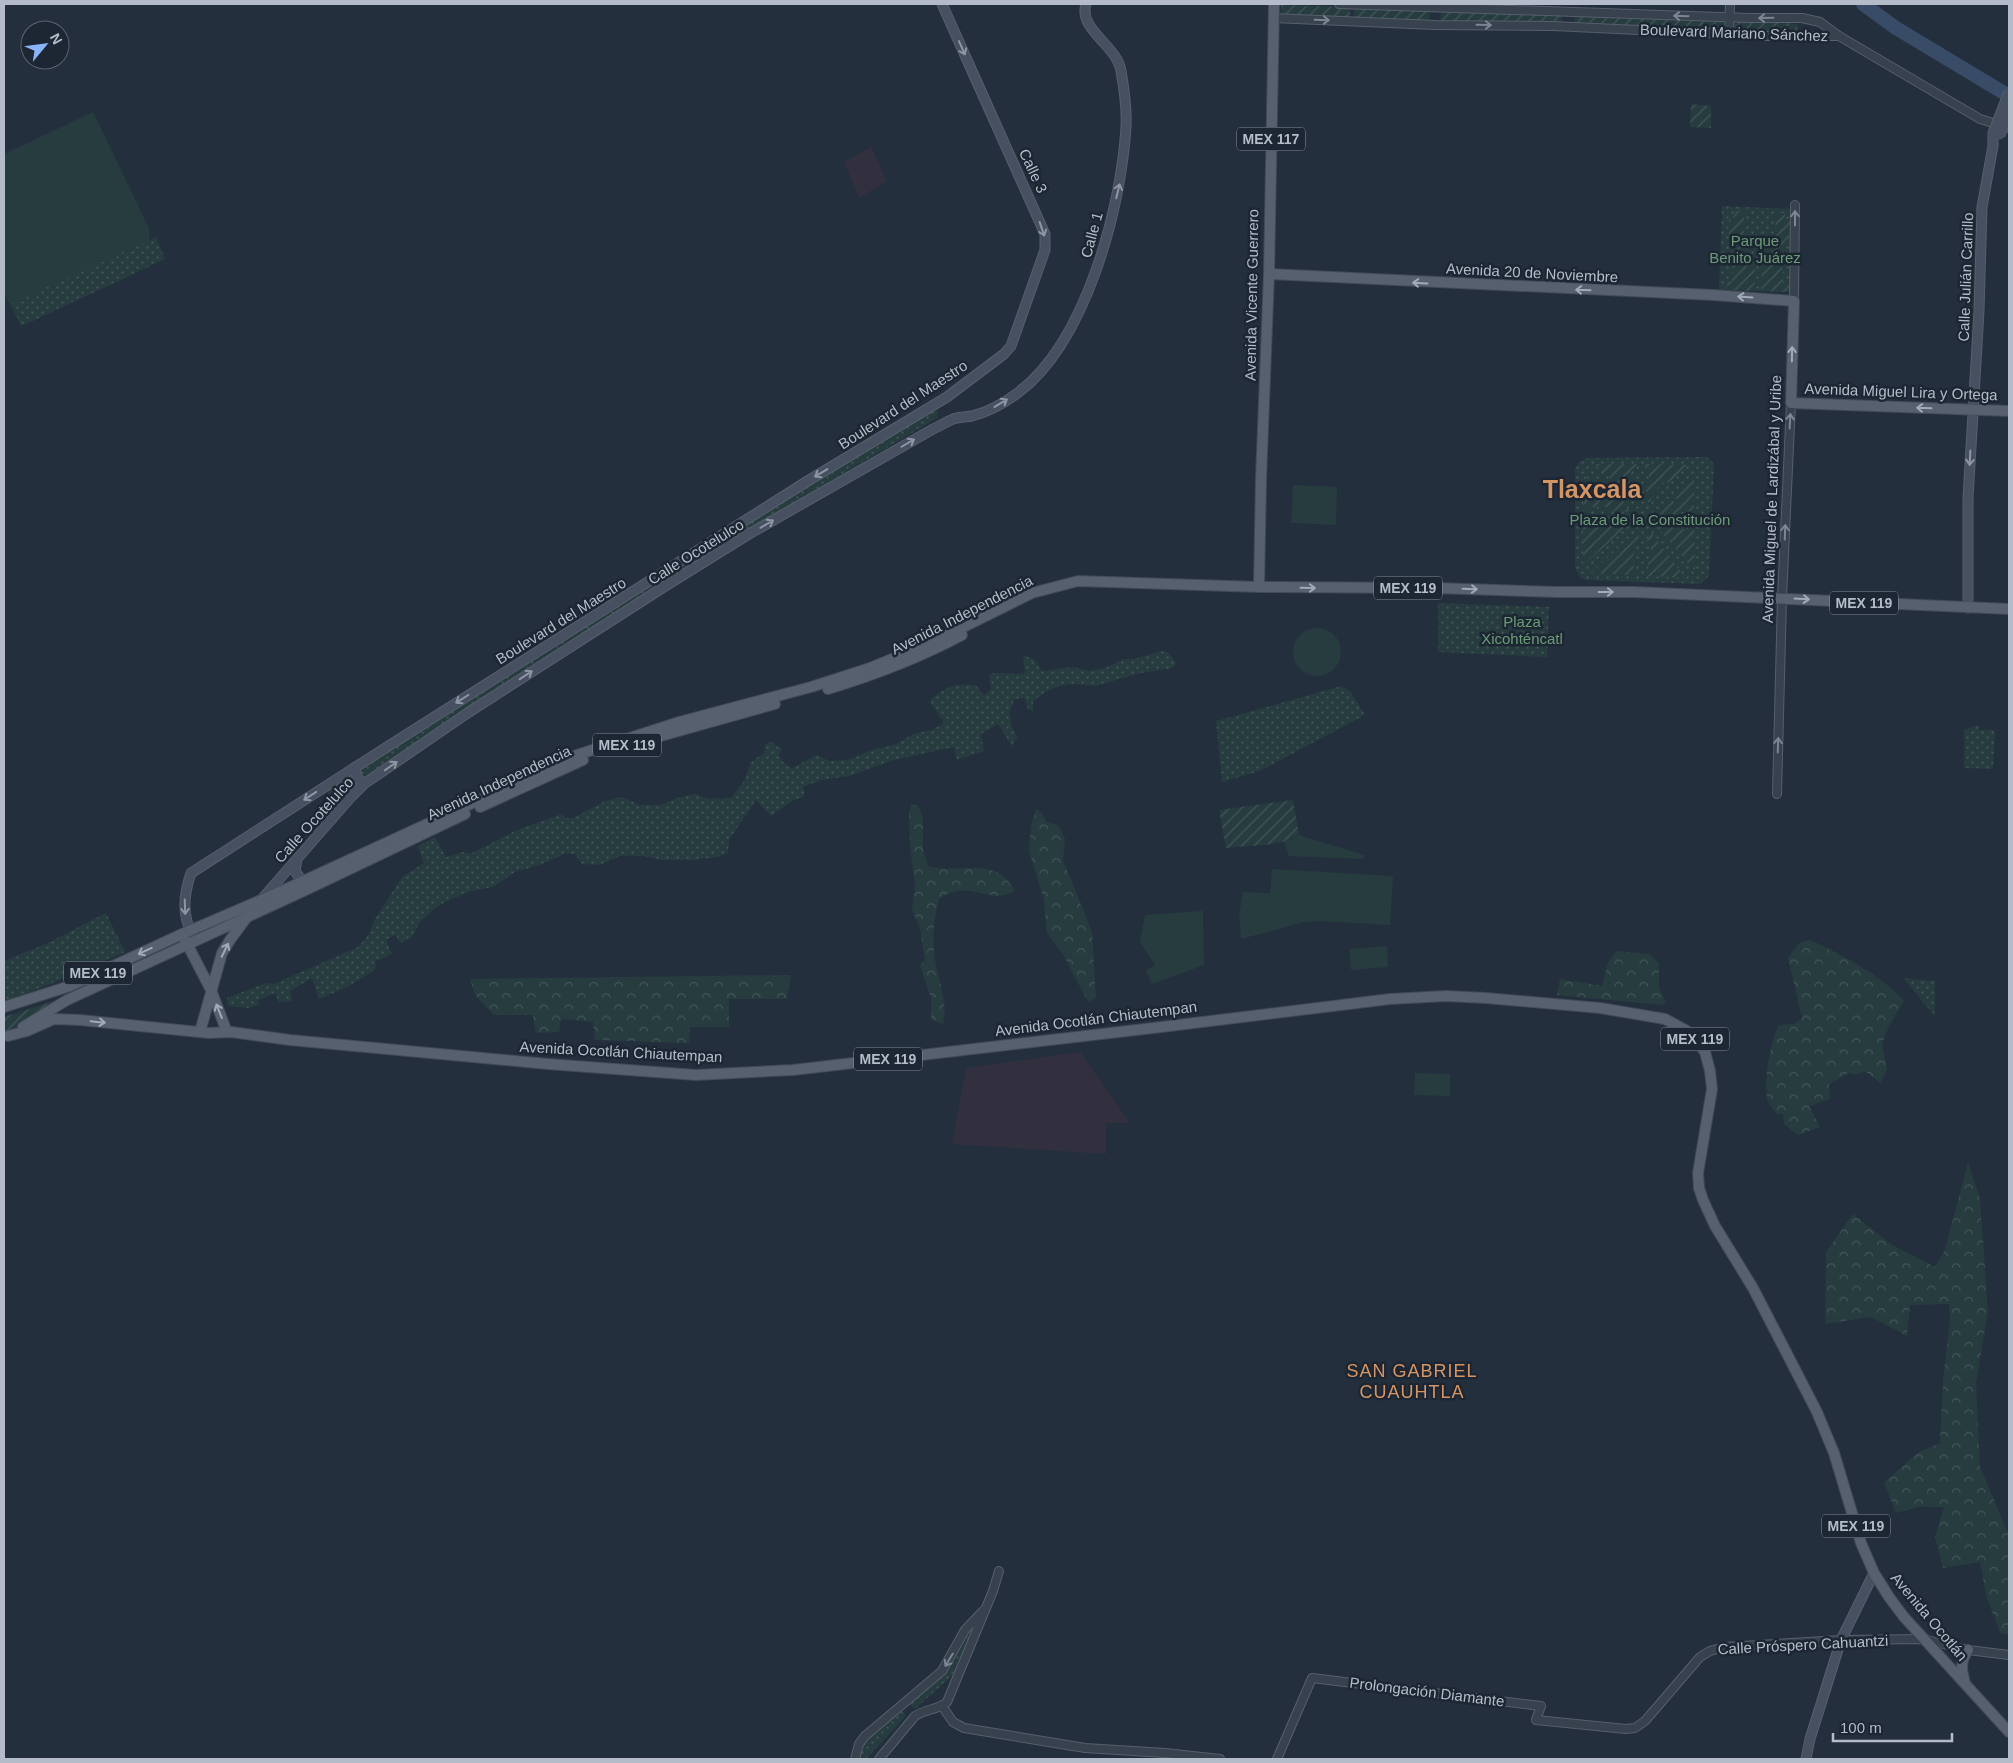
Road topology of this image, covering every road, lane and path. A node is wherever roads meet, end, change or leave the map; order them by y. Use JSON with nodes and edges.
{"nodes":[{"id":1,"x":942,"y":4,"type":"edge"},
{"id":2,"x":1086,"y":4,"type":"edge"},
{"id":3,"x":1274,"y":4,"type":"edge"},
{"id":4,"x":1339,"y":4,"type":"edge"},
{"id":5,"x":1352,"y":4,"type":"edge"},
{"id":6,"x":1730,"y":4,"type":"edge"},
{"id":7,"x":1730,"y":17,"type":"junction"},
{"id":8,"x":1273,"y":18,"type":"junction"},
{"id":9,"x":1352,"y":21,"type":"junction"},
{"id":10,"x":1729,"y":34,"type":"junction"},
{"id":11,"x":1839,"y":36,"type":"junction"},
{"id":12,"x":2009,"y":92,"type":"edge"},
{"id":13,"x":2009,"y":112,"type":"edge"},
{"id":14,"x":2009,"y":128,"type":"edge"},
{"id":15,"x":1996,"y":134,"type":"junction"},
{"id":16,"x":1795,"y":205,"type":"dead end"},
{"id":17,"x":1269,"y":274,"type":"junction"},
{"id":18,"x":1794,"y":301,"type":"junction"},
{"id":19,"x":1004,"y":354,"type":"joint"},
{"id":20,"x":1791,"y":403,"type":"junction"},
{"id":21,"x":1973,"y":410,"type":"junction"},
{"id":22,"x":2009,"y":411,"type":"edge"},
{"id":23,"x":955,"y":418,"type":"joint"},
{"id":24,"x":790,"y":492,"type":"junction"},
{"id":25,"x":796,"y":507,"type":"junction"},
{"id":26,"x":1051,"y":587,"type":"junction"},
{"id":27,"x":1259,"y":587,"type":"junction"},
{"id":28,"x":1782,"y":598,"type":"junction"},
{"id":29,"x":1968,"y":608,"type":"junction"},
{"id":30,"x":2009,"y":609,"type":"edge"},
{"id":31,"x":354,"y":768,"type":"junction"},
{"id":32,"x":364,"y":784,"type":"junction"},
{"id":33,"x":1777,"y":794,"type":"dead end"},
{"id":34,"x":297,"y":858,"type":"junction"},
{"id":35,"x":302,"y":882,"type":"junction"},
{"id":36,"x":261,"y":901,"type":"junction"},
{"id":37,"x":249,"y":914,"type":"junction"},
{"id":38,"x":188,"y":937,"type":"junction"},
{"id":39,"x":211,"y":990,"type":"junction"},
{"id":40,"x":4,"y":1007,"type":"edge"},
{"id":41,"x":200,"y":1032,"type":"junction"},
{"id":42,"x":227,"y":1032,"type":"junction"},
{"id":43,"x":6,"y":1037,"type":"edge"},
{"id":44,"x":1753,"y":1288,"type":"joint"},
{"id":45,"x":999,"y":1571,"type":"dead end"},
{"id":46,"x":1874,"y":1573,"type":"junction"},
{"id":47,"x":978,"y":1620,"type":"junction"},
{"id":48,"x":1923,"y":1638,"type":"junction"},
{"id":49,"x":1841,"y":1640,"type":"junction"},
{"id":50,"x":1968,"y":1650,"type":"junction"},
{"id":51,"x":2009,"y":1655,"type":"edge"},
{"id":52,"x":1966,"y":1684,"type":"junction"},
{"id":53,"x":904,"y":1704,"type":"junction"},
{"id":54,"x":942,"y":1706,"type":"junction"},
{"id":55,"x":1541,"y":1706,"type":"joint"},
{"id":56,"x":915,"y":1716,"type":"junction"},
{"id":57,"x":2009,"y":1732,"type":"edge"},
{"id":58,"x":856,"y":1759,"type":"edge"},
{"id":59,"x":879,"y":1759,"type":"edge"},
{"id":60,"x":1220,"y":1759,"type":"edge"},
{"id":61,"x":1277,"y":1759,"type":"edge"},
{"id":62,"x":1806,"y":1759,"type":"edge"}],
"edges":[{"from":1,"to":19,"type":"main road","name":"Calle 3","one_way":true},
{"from":23,"to":2,"type":"main road","name":"Calle 1","one_way":true},
{"from":3,"to":8,"type":"main road","name":"Avenida Vicente Guerrero","number":"MEX 117"},
{"from":4,"to":5,"type":"street","name":"Boulevard Mariano Sánchez"},
{"from":7,"to":5,"type":"street","name":"Boulevard Mariano Sánchez","one_way":true},
{"from":5,"to":9,"type":"street"},
{"from":6,"to":7,"type":"street"},
{"from":7,"to":10,"type":"street"},
{"from":11,"to":7,"type":"street","name":"Boulevard Mariano Sánchez","one_way":true},
{"from":8,"to":9,"type":"street","name":"Boulevard Mariano Sánchez","one_way":true},
{"from":8,"to":17,"type":"main road","name":"Avenida Vicente Guerrero","number":"MEX 117"},
{"from":9,"to":10,"type":"street","name":"Boulevard Mariano Sánchez","one_way":true},
{"from":10,"to":11,"type":"street","name":"Boulevard Mariano Sánchez"},
{"from":11,"to":14,"type":"street"},
{"from":12,"to":15,"type":"main road","bridge":true},
{"from":13,"to":15,"type":"main road","bridge":true},
{"from":15,"to":21,"type":"main road","name":"Calle Julián Carrillo"},
{"from":18,"to":16,"type":"street","name":"Avenida Miguel de Lardizábal y Uribe","one_way":true},
{"from":18,"to":17,"type":"main road","name":"Avenida 20 de Noviembre","one_way":true},
{"from":17,"to":27,"type":"main road","name":"Avenida Vicente Guerrero"},
{"from":20,"to":18,"type":"main road","name":"Avenida Miguel de Lardizábal y Uribe","one_way":true},
{"from":19,"to":24,"type":"main road","name":"Boulevard del Maestro","one_way":true},
{"from":21,"to":20,"type":"main road","name":"Avenida Miguel Lira y Ortega","one_way":true},
{"from":28,"to":20,"type":"street","name":"Avenida Miguel de Lardizábal y Uribe","one_way":true},
{"from":21,"to":22,"type":"main road","name":"Avenida Miguel Lira y Ortega"},
{"from":21,"to":29,"type":"main road","name":"Calle Julián Carrillo","one_way":true},
{"from":25,"to":23,"type":"main road","name":"Calle Ocotelulco","one_way":true},
{"from":24,"to":25,"type":"main road"},
{"from":24,"to":31,"type":"main road","name":"Boulevard del Maestro","one_way":true},
{"from":32,"to":25,"type":"main road","name":"Calle Ocotelulco","one_way":true},
{"from":26,"to":27,"type":"main road","name":"Avenida Independencia","number":"MEX 119"},
{"from":26,"to":35,"type":"main road","name":"Avenida Independencia","number":"MEX 119"},
{"from":26,"to":37,"type":"main road","name":"Avenida Independencia","number":"MEX 119"},
{"from":27,"to":28,"type":"main road","name":"Avenida Independencia","number":"MEX 119","one_way":true},
{"from":28,"to":29,"type":"main road","number":"MEX 119","one_way":true},
{"from":33,"to":28,"type":"street","name":"Avenida Miguel de Lardizábal y Uribe","one_way":true},
{"from":29,"to":30,"type":"main road","number":"MEX 119"},
{"from":31,"to":32,"type":"main road"},
{"from":31,"to":38,"type":"main road","name":"Boulevard del Maestro","one_way":true},
{"from":32,"to":34,"type":"main road","name":"Calle Ocotelulco"},
{"from":34,"to":35,"type":"main road"},
{"from":34,"to":36,"type":"main road","name":"Calle Ocotelulco"},
{"from":35,"to":36,"type":"main road","name":"Avenida Independencia","number":"MEX 119"},
{"from":36,"to":37,"type":"main road"},
{"from":36,"to":38,"type":"main road","name":"Avenida Independencia","number":"MEX 119"},
{"from":37,"to":38,"type":"main road","name":"Avenida Independencia","number":"MEX 119"},
{"from":39,"to":37,"type":"main road","one_way":true},
{"from":38,"to":39,"type":"main road"},
{"from":38,"to":40,"type":"main road","name":"Avenida Independencia","number":"MEX 119","one_way":true},
{"from":38,"to":43,"type":"main road","name":"Avenida Independencia","number":"MEX 119"},
{"from":39,"to":41,"type":"main road"},
{"from":42,"to":39,"type":"main road","one_way":true},
{"from":41,"to":42,"type":"main road","name":"Avenida Ocotlán Chiautempan","number":"MEX 119"},
{"from":43,"to":41,"type":"main road","name":"Avenida Ocotlán Chiautempan","number":"MEX 119","one_way":true},
{"from":42,"to":44,"type":"main road","name":"Avenida Ocotlán Chiautempan","number":"MEX 119"},
{"from":44,"to":46,"type":"main road","name":"Avenida Ocotlán","number":"MEX 119"},
{"from":45,"to":47,"type":"street"},
{"from":46,"to":48,"type":"main road","name":"Avenida Ocotlán","number":"MEX 119"},
{"from":46,"to":49,"type":"main road"},
{"from":47,"to":53,"type":"street","one_way":true},
{"from":47,"to":54,"type":"street"},
{"from":48,"to":49,"type":"street","name":"Calle Próspero Cahuantzi"},
{"from":48,"to":50,"type":"street","name":"Calle Próspero Cahuantzi"},
{"from":48,"to":52,"type":"main road","name":"Avenida Ocotlán","number":"MEX 119"},
{"from":49,"to":55,"type":"street","name":"Calle Próspero Cahuantzi"},
{"from":49,"to":62,"type":"main road"},
{"from":50,"to":51,"type":"street","name":"Calle Próspero Cahuantzi"},
{"from":50,"to":52,"type":"main road"},
{"from":52,"to":57,"type":"main road","name":"Avenida Ocotlán","number":"MEX 119"},
{"from":53,"to":56,"type":"street"},
{"from":53,"to":58,"type":"street"},
{"from":54,"to":56,"type":"street"},
{"from":54,"to":60,"type":"street"},
{"from":55,"to":61,"type":"street","name":"Prolongación Diamante"},
{"from":56,"to":59,"type":"street"}]}
